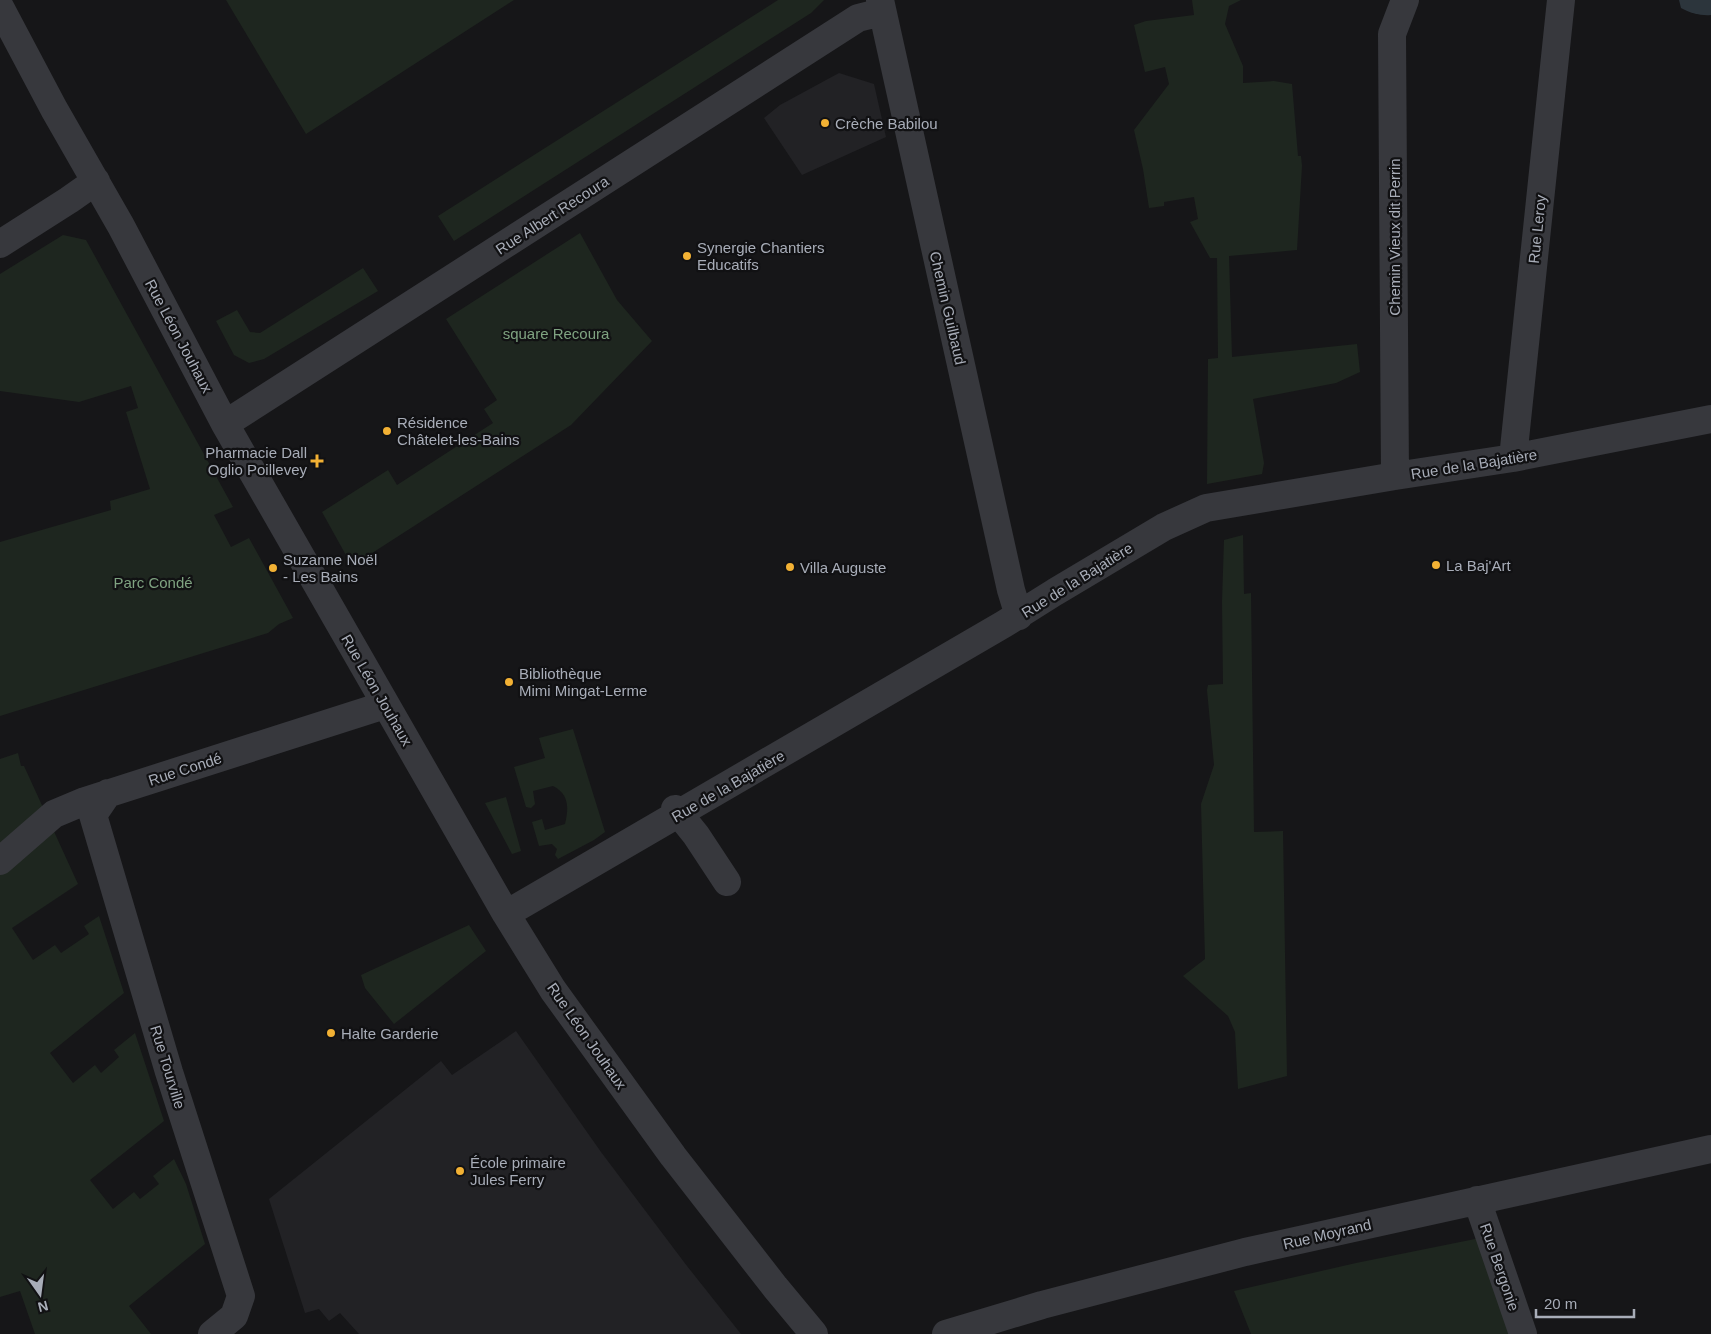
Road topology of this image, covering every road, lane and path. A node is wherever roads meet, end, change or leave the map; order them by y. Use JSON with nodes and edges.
{"nodes":[{"id":1,"x":1405,"y":0,"type":"edge"},
{"id":2,"x":1561,"y":0,"type":"edge"},
{"id":3,"x":881,"y":6,"type":"edge"},
{"id":4,"x":0,"y":7,"type":"edge"},
{"id":5,"x":96,"y":181,"type":"junction"},
{"id":6,"x":0,"y":244,"type":"edge"},
{"id":7,"x":1711,"y":419,"type":"edge"},
{"id":8,"x":225,"y":424,"type":"junction"},
{"id":9,"x":1513,"y":458,"type":"junction"},
{"id":10,"x":1395,"y":476,"type":"junction"},
{"id":11,"x":1019,"y":616,"type":"junction"},
{"id":12,"x":385,"y":705,"type":"junction"},
{"id":13,"x":96,"y":797,"type":"junction"},
{"id":14,"x":677,"y":812,"type":"junction"},
{"id":15,"x":0,"y":861,"type":"edge"},
{"id":16,"x":727,"y":882,"type":"dead end"},
{"id":17,"x":506,"y":914,"type":"junction"},
{"id":18,"x":1711,"y":1150,"type":"edge"},
{"id":19,"x":1477,"y":1200,"type":"junction"},
{"id":20,"x":212,"y":1334,"type":"edge"},
{"id":21,"x":814,"y":1334,"type":"edge"},
{"id":22,"x":946,"y":1334,"type":"edge"},
{"id":23,"x":1523,"y":1334,"type":"edge"}],
"edges":[{"from":1,"to":10,"type":"street","name":"Chemin Vieux dit Perrin"},
{"from":2,"to":9,"type":"street","name":"Rue Leroy"},
{"from":3,"to":8,"type":"street","name":"Rue Albert Recoura"},
{"from":3,"to":11,"type":"street","name":"Chemin Guilbaud"},
{"from":4,"to":5,"type":"street","name":"Rue Léon Jouhaux"},
{"from":5,"to":6,"type":"street"},
{"from":5,"to":8,"type":"street","name":"Rue Léon Jouhaux"},
{"from":7,"to":9,"type":"street","name":"Rue de la Bajatière"},
{"from":8,"to":12,"type":"street","name":"Rue Léon Jouhaux"},
{"from":9,"to":10,"type":"street","name":"Rue de la Bajatière"},
{"from":10,"to":11,"type":"street","name":"Rue de la Bajatière"},
{"from":11,"to":14,"type":"street","name":"Rue de la Bajatière"},
{"from":12,"to":13,"type":"street","name":"Rue Condé"},
{"from":12,"to":17,"type":"street","name":"Rue Léon Jouhaux"},
{"from":13,"to":15,"type":"street","name":"Rue Condé"},
{"from":13,"to":20,"type":"street","name":"Rue Tourville"},
{"from":14,"to":16,"type":"street"},
{"from":14,"to":17,"type":"street","name":"Rue de la Bajatière"},
{"from":17,"to":21,"type":"street","name":"Rue Léon Jouhaux"},
{"from":18,"to":19,"type":"street","name":"Rue Moyrand"},
{"from":19,"to":22,"type":"street","name":"Rue Moyrand"},
{"from":19,"to":23,"type":"street","name":"Rue Bergonie"}]}
